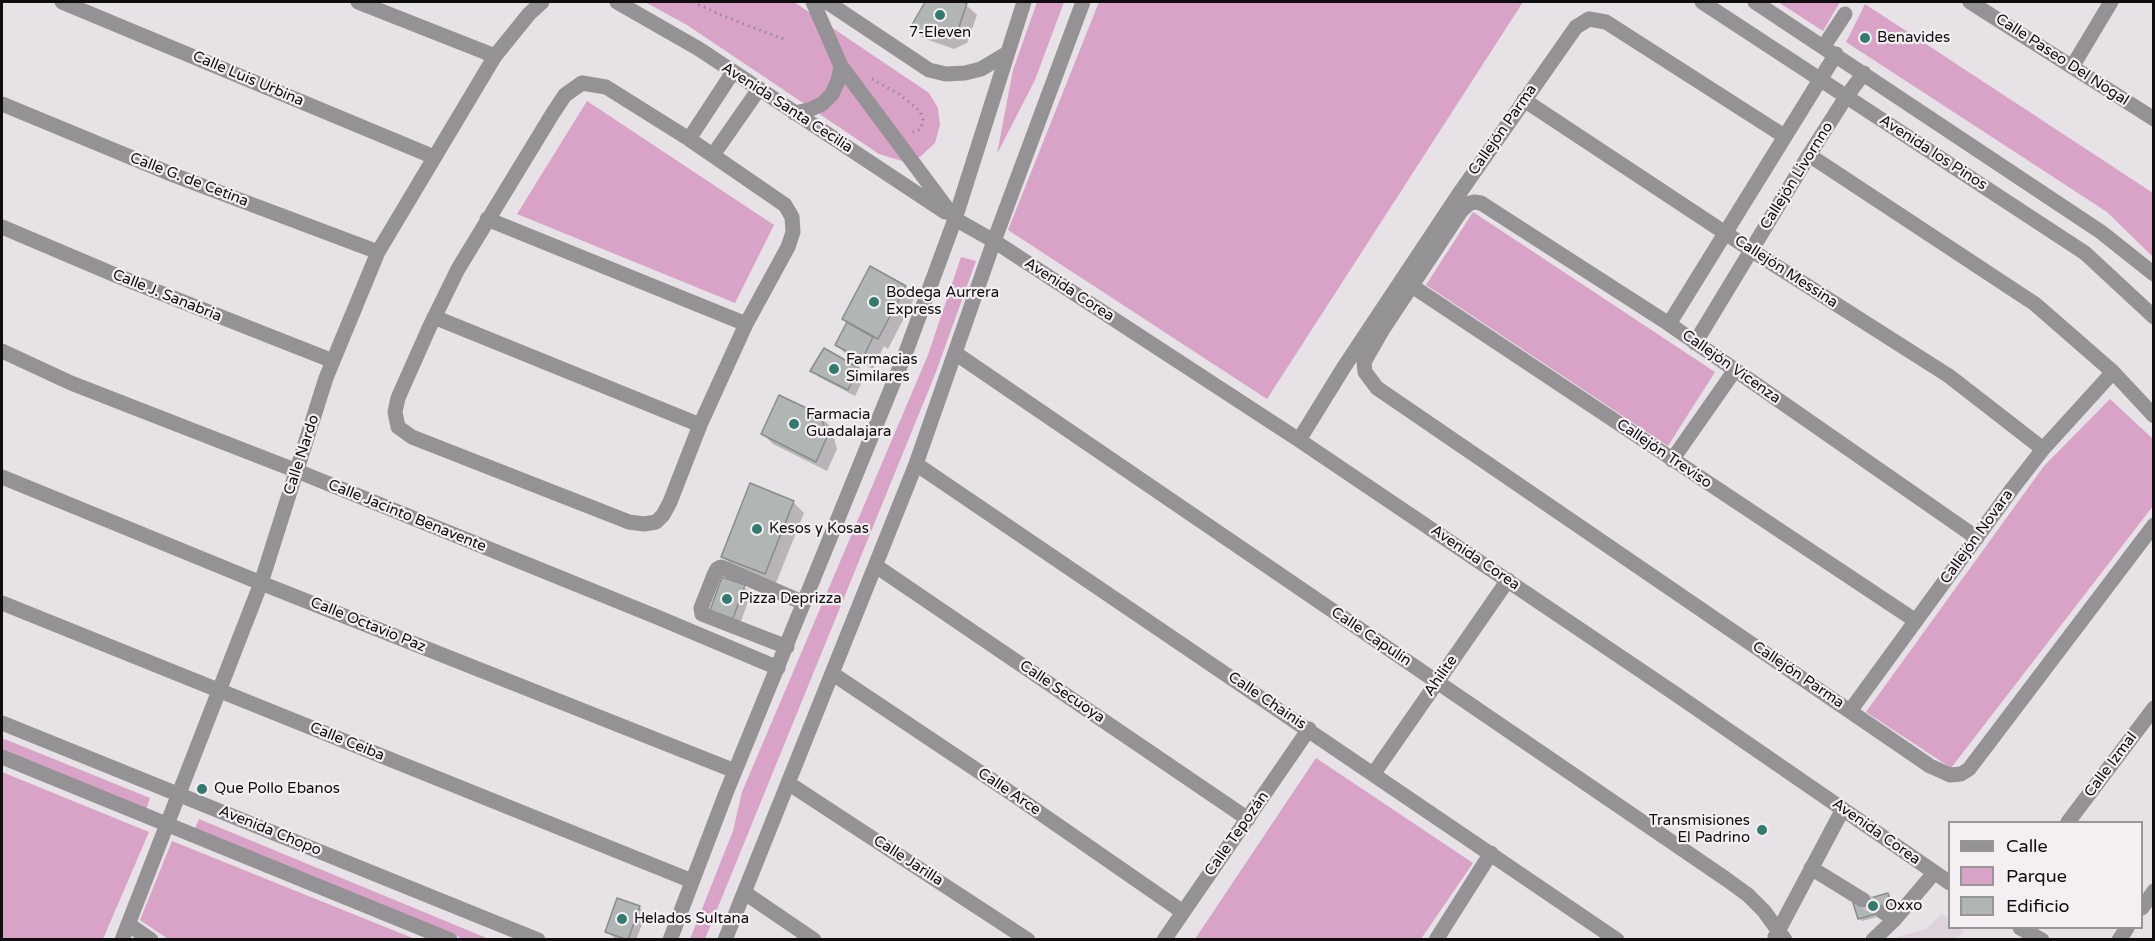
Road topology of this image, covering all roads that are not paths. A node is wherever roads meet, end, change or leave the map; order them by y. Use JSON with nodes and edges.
{"nodes":[{"id":1,"x":62,"y":2,"type":"edge"},
{"id":2,"x":358,"y":2,"type":"edge"},
{"id":3,"x":542,"y":2,"type":"edge"},
{"id":4,"x":617,"y":2,"type":"edge"},
{"id":5,"x":813,"y":2,"type":"edge"},
{"id":6,"x":827,"y":2,"type":"edge"},
{"id":7,"x":1024,"y":2,"type":"edge"},
{"id":8,"x":1083,"y":2,"type":"edge"},
{"id":9,"x":1702,"y":2,"type":"edge"},
{"id":10,"x":1755,"y":2,"type":"edge"},
{"id":11,"x":2110,"y":2,"type":"edge"},
{"id":12,"x":1978,"y":4,"type":"edge"},
{"id":13,"x":1845,"y":14,"type":"dead end"},
{"id":14,"x":1830,"y":50,"type":"junction"},
{"id":15,"x":1006,"y":54,"type":"junction"},
{"id":16,"x":495,"y":57,"type":"junction"},
{"id":17,"x":2072,"y":67,"type":"junction"},
{"id":18,"x":844,"y":70,"type":"junction"},
{"id":19,"x":733,"y":72,"type":"junction"},
{"id":20,"x":1864,"y":73,"type":"junction"},
{"id":21,"x":1819,"y":79,"type":"junction"},
{"id":22,"x":759,"y":89,"type":"junction"},
{"id":23,"x":1846,"y":97,"type":"junction"},
{"id":24,"x":1524,"y":100,"type":"junction"},
{"id":25,"x":2,"y":104,"type":"edge"},
{"id":26,"x":794,"y":113,"type":"junction"},
{"id":27,"x":2154,"y":119,"type":"edge"},
{"id":28,"x":1784,"y":136,"type":"junction"},
{"id":29,"x":689,"y":139,"type":"junction"},
{"id":30,"x":713,"y":155,"type":"junction"},
{"id":31,"x":1809,"y":155,"type":"junction"},
{"id":32,"x":434,"y":157,"type":"junction"},
{"id":33,"x":487,"y":219,"type":"junction"},
{"id":34,"x":955,"y":219,"type":"junction"},
{"id":35,"x":2,"y":227,"type":"edge"},
{"id":36,"x":1725,"y":233,"type":"junction"},
{"id":37,"x":994,"y":241,"type":"junction"},
{"id":38,"x":1751,"y":250,"type":"junction"},
{"id":39,"x":378,"y":252,"type":"junction"},
{"id":40,"x":2154,"y":274,"type":"edge"},
{"id":41,"x":1412,"y":286,"type":"junction"},
{"id":42,"x":434,"y":317,"type":"junction"},
{"id":43,"x":2154,"y":317,"type":"edge"},
{"id":44,"x":746,"y":324,"type":"junction"},
{"id":45,"x":1669,"y":324,"type":"junction"},
{"id":46,"x":1695,"y":343,"type":"junction"},
{"id":47,"x":2,"y":351,"type":"edge"},
{"id":48,"x":955,"y":353,"type":"junction"},
{"id":49,"x":333,"y":361,"type":"junction"},
{"id":50,"x":1735,"y":370,"type":"junction"},
{"id":51,"x":2113,"y":372,"type":"junction"},
{"id":52,"x":2154,"y":416,"type":"edge"},
{"id":53,"x":700,"y":425,"type":"junction"},
{"id":54,"x":1299,"y":440,"type":"junction"},
{"id":55,"x":2043,"y":449,"type":"junction"},
{"id":56,"x":1672,"y":460,"type":"junction"},
{"id":57,"x":916,"y":464,"type":"junction"},
{"id":58,"x":297,"y":471,"type":"junction"},
{"id":59,"x":2,"y":477,"type":"edge"},
{"id":60,"x":2154,"y":525,"type":"edge"},
{"id":61,"x":1977,"y":538,"type":"junction"},
{"id":62,"x":876,"y":566,"type":"junction"},
{"id":63,"x":1508,"y":580,"type":"junction"},
{"id":64,"x":261,"y":583,"type":"junction"},
{"id":65,"x":2,"y":603,"type":"edge"},
{"id":66,"x":804,"y":603,"type":"junction"},
{"id":67,"x":1916,"y":621,"type":"junction"},
{"id":68,"x":787,"y":647,"type":"junction"},
{"id":69,"x":778,"y":668,"type":"junction"},
{"id":70,"x":833,"y":674,"type":"junction"},
{"id":71,"x":1437,"y":682,"type":"junction"},
{"id":72,"x":218,"y":690,"type":"junction"},
{"id":73,"x":2154,"y":708,"type":"edge"},
{"id":74,"x":1850,"y":711,"type":"junction"},
{"id":75,"x":2,"y":723,"type":"edge"},
{"id":76,"x":1309,"y":729,"type":"junction"},
{"id":77,"x":2,"y":757,"type":"edge"},
{"id":78,"x":735,"y":771,"type":"junction"},
{"id":79,"x":1374,"y":773,"type":"junction"},
{"id":80,"x":788,"y":783,"type":"junction"},
{"id":81,"x":178,"y":794,"type":"junction"},
{"id":82,"x":1844,"y":809,"type":"junction"},
{"id":83,"x":1248,"y":819,"type":"junction"},
{"id":84,"x":2069,"y":821,"type":"edge"},
{"id":85,"x":167,"y":824,"type":"junction"},
{"id":86,"x":1491,"y":853,"type":"junction"},
{"id":87,"x":1811,"y":868,"type":"junction"},
{"id":88,"x":1934,"y":873,"type":"junction"},
{"id":89,"x":692,"y":881,"type":"junction"},
{"id":90,"x":1948,"y":882,"type":"edge"},
{"id":91,"x":2154,"y":891,"type":"edge"},
{"id":92,"x":745,"y":893,"type":"junction"},
{"id":93,"x":1863,"y":900,"type":"tunnel mouth"},
{"id":94,"x":2143,"y":907,"type":"edge"},
{"id":95,"x":1183,"y":912,"type":"junction"},
{"id":96,"x":128,"y":924,"type":"junction"},
{"id":97,"x":2024,"y":929,"type":"edge"},
{"id":98,"x":1779,"y":937,"type":"edge"},
{"id":99,"x":122,"y":939,"type":"edge"},
{"id":100,"x":151,"y":939,"type":"edge"},
{"id":101,"x":450,"y":939,"type":"edge"},
{"id":102,"x":538,"y":939,"type":"edge"},
{"id":103,"x":670,"y":939,"type":"edge"},
{"id":104,"x":725,"y":939,"type":"edge"},
{"id":105,"x":814,"y":939,"type":"edge"},
{"id":106,"x":1028,"y":939,"type":"edge"},
{"id":107,"x":1164,"y":939,"type":"edge"},
{"id":108,"x":1436,"y":939,"type":"edge"},
{"id":109,"x":1617,"y":939,"type":"edge"},
{"id":110,"x":1873,"y":939,"type":"edge"},
{"id":111,"x":2042,"y":939,"type":"edge"}],
"edges":[{"from":1,"to":32,"type":"street","name":"Calle Luis Urbina"},
{"from":2,"to":16,"type":"street"},
{"from":3,"to":16,"type":"street","name":"Calle Nardo"},
{"from":4,"to":19,"type":"street","name":"Avenida Santa Cecilia"},
{"from":5,"to":18,"type":"street"},
{"from":6,"to":15,"type":"street"},
{"from":7,"to":15,"type":"street"},
{"from":8,"to":37,"type":"street"},
{"from":9,"to":21,"type":"street","name":"Avenida los Pinos"},
{"from":10,"to":14,"type":"street","name":"Avenida los Pinos"},
{"from":11,"to":17,"type":"street"},
{"from":12,"to":17,"type":"street","name":"Calle Paseo Del Nogal"},
{"from":13,"to":14,"type":"street","name":"Callejón Livornno"},
{"from":14,"to":20,"type":"street","name":"Avenida los Pinos"},
{"from":14,"to":21,"type":"street","name":"Callejón Livornno"},
{"from":15,"to":34,"type":"street"},
{"from":16,"to":32,"type":"street","name":"Calle Nardo"},
{"from":17,"to":27,"type":"street","name":"Calle Paseo Del Nogal"},
{"from":18,"to":26,"type":"street"},
{"from":18,"to":34,"type":"street"},
{"from":19,"to":22,"type":"street","name":"Avenida Santa Cecilia"},
{"from":19,"to":29,"type":"street"},
{"from":20,"to":23,"type":"street","name":"Callejón Livornno"},
{"from":20,"to":40,"type":"street","name":"Avenida los Pinos"},
{"from":21,"to":23,"type":"street","name":"Avenida los Pinos"},
{"from":21,"to":28,"type":"street","name":"Callejón Livornno"},
{"from":22,"to":26,"type":"street","name":"Avenida Santa Cecilia"},
{"from":22,"to":30,"type":"street"},
{"from":23,"to":31,"type":"street","name":"Callejón Livornno"},
{"from":23,"to":43,"type":"street","name":"Avenida los Pinos"},
{"from":24,"to":28,"type":"street","name":"Callejón Parma"},
{"from":24,"to":36,"type":"street","name":"Callejón Messina"},
{"from":24,"to":54,"type":"street","name":"Callejón Parma"},
{"from":25,"to":39,"type":"street","name":"Calle G. de Cetina"},
{"from":26,"to":34,"type":"street","name":"Avenida Santa Cecilia"},
{"from":28,"to":36,"type":"street","name":"Callejón Livornno"},
{"from":29,"to":30,"type":"street"},
{"from":29,"to":33,"type":"street"},
{"from":30,"to":44,"type":"street"},
{"from":31,"to":38,"type":"street","name":"Callejón Livornno"},
{"from":31,"to":51,"type":"street"},
{"from":32,"to":39,"type":"street","name":"Calle Nardo"},
{"from":33,"to":42,"type":"street"},
{"from":33,"to":44,"type":"street"},
{"from":34,"to":37,"type":"street","name":"Avenida Santa Cecilia"},
{"from":34,"to":66,"type":"street"},
{"from":35,"to":49,"type":"street","name":"Calle J. Sanabria"},
{"from":36,"to":38,"type":"street","name":"Callejón Messina"},
{"from":36,"to":45,"type":"street","name":"Callejón Livornno"},
{"from":37,"to":48,"type":"street"},
{"from":37,"to":54,"type":"street","name":"Avenida Corea"},
{"from":38,"to":46,"type":"street","name":"Callejón Livornno"},
{"from":38,"to":55,"type":"street","name":"Callejón Messina"},
{"from":39,"to":49,"type":"street","name":"Calle Nardo"},
{"from":41,"to":45,"type":"street","name":"Callejón Vicenza"},
{"from":41,"to":56,"type":"street","name":"Callejón Treviso"},
{"from":41,"to":74,"type":"street","name":"Callejón Parma"},
{"from":42,"to":53,"type":"street"},
{"from":42,"to":53,"type":"street"},
{"from":44,"to":53,"type":"street"},
{"from":45,"to":46,"type":"street","name":"Callejón Vicenza"},
{"from":46,"to":50,"type":"street","name":"Callejón Vicenza"},
{"from":47,"to":58,"type":"street","name":"Calle Jacinto Benavente"},
{"from":48,"to":57,"type":"street"},
{"from":48,"to":71,"type":"street","name":"Calle Capulín"},
{"from":49,"to":58,"type":"street","name":"Calle Nardo"},
{"from":50,"to":56,"type":"street"},
{"from":50,"to":61,"type":"street","name":"Callejón Vicenza"},
{"from":51,"to":52,"type":"street"},
{"from":51,"to":55,"type":"street","name":"Callejón Novara"},
{"from":54,"to":63,"type":"street","name":"Avenida Corea"},
{"from":55,"to":61,"type":"street","name":"Callejón Novara"},
{"from":56,"to":67,"type":"street","name":"Callejón Treviso"},
{"from":57,"to":62,"type":"street"},
{"from":57,"to":76,"type":"street","name":"Calle Chainis"},
{"from":58,"to":64,"type":"street","name":"Calle Nardo"},
{"from":58,"to":69,"type":"street","name":"Calle Jacinto Benavente"},
{"from":59,"to":64,"type":"street","name":"Calle Octavio Paz"},
{"from":60,"to":74,"type":"street","name":"Callejón Parma"},
{"from":61,"to":67,"type":"street","name":"Callejón Novara"},
{"from":62,"to":70,"type":"street"},
{"from":62,"to":83,"type":"street","name":"Calle Secuoya"},
{"from":63,"to":71,"type":"street","name":"Ahilite"},
{"from":63,"to":82,"type":"street","name":"Avenida Corea"},
{"from":64,"to":72,"type":"street","name":"Calle Nardo"},
{"from":64,"to":78,"type":"street","name":"Calle Octavio Paz"},
{"from":65,"to":72,"type":"street","name":"Calle Ceiba"},
{"from":66,"to":68,"type":"street"},
{"from":66,"to":68,"type":"street"},
{"from":67,"to":74,"type":"street","name":"Callejón Novara"},
{"from":68,"to":69,"type":"street"},
{"from":69,"to":78,"type":"street"},
{"from":70,"to":80,"type":"street"},
{"from":70,"to":95,"type":"street","name":"Calle Arce"},
{"from":71,"to":79,"type":"street","name":"Ahilite"},
{"from":71,"to":98,"type":"street","name":"Calle Capulín"},
{"from":72,"to":81,"type":"street","name":"Calle Nardo"},
{"from":72,"to":89,"type":"street","name":"Calle Ceiba"},
{"from":73,"to":84,"type":"street","name":"Calle Izmal"},
{"from":75,"to":81,"type":"street","name":"Avenida Chopo"},
{"from":76,"to":79,"type":"street","name":"Calle Chainis"},
{"from":76,"to":83,"type":"street","name":"Calle Tepozán"},
{"from":77,"to":85,"type":"street"},
{"from":78,"to":89,"type":"street"},
{"from":79,"to":86,"type":"street","name":"Calle Chainis"},
{"from":80,"to":92,"type":"street"},
{"from":80,"to":106,"type":"street","name":"Calle Jarilla"},
{"from":81,"to":85,"type":"street","name":"Calle Nardo"},
{"from":81,"to":102,"type":"street","name":"Avenida Chopo"},
{"from":82,"to":87,"type":"street"},
{"from":82,"to":88,"type":"street","name":"Avenida Corea"},
{"from":83,"to":95,"type":"street","name":"Calle Tepozán"},
{"from":85,"to":96,"type":"street","name":"Calle Nardo"},
{"from":85,"to":101,"type":"street"},
{"from":86,"to":108,"type":"street"},
{"from":86,"to":109,"type":"street","name":"Calle Chainis"},
{"from":87,"to":93,"type":"street"},
{"from":87,"to":98,"type":"street"},
{"from":88,"to":90,"type":"street","name":"Avenida Corea"},
{"from":88,"to":110,"type":"street"},
{"from":89,"to":103,"type":"street"},
{"from":91,"to":94,"type":"street"},
{"from":92,"to":104,"type":"street"},
{"from":92,"to":105,"type":"street"},
{"from":95,"to":107,"type":"street","name":"Calle Tepozán"},
{"from":96,"to":99,"type":"street","name":"Calle Nardo"},
{"from":96,"to":100,"type":"street"},
{"from":97,"to":111,"type":"street"}]}
